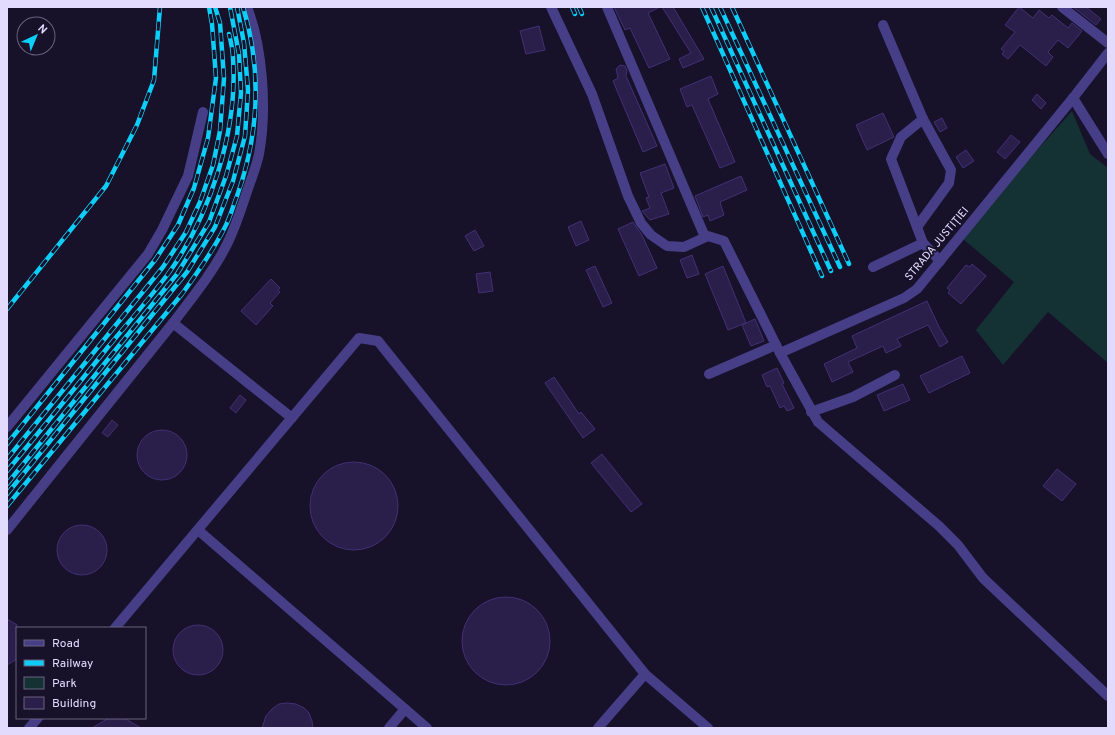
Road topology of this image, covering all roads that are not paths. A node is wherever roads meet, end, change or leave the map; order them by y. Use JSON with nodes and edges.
{"nodes":[{"id":1,"x":247,"y":7,"type":"edge"},
{"id":2,"x":551,"y":7,"type":"edge"},
{"id":3,"x":607,"y":7,"type":"edge"},
{"id":4,"x":1062,"y":7,"type":"edge"},
{"id":5,"x":883,"y":25,"type":"dead end"},
{"id":6,"x":1108,"y":43,"type":"edge"},
{"id":7,"x":1108,"y":53,"type":"edge"},
{"id":8,"x":1073,"y":98,"type":"junction"},
{"id":9,"x":203,"y":112,"type":"dead end"},
{"id":10,"x":923,"y":119,"type":"junction"},
{"id":11,"x":1108,"y":154,"type":"edge"},
{"id":12,"x":917,"y":227,"type":"junction"},
{"id":13,"x":705,"y":238,"type":"junction"},
{"id":14,"x":923,"y":243,"type":"junction"},
{"id":15,"x":940,"y":261,"type":"junction"},
{"id":16,"x":873,"y":267,"type":"dead end"},
{"id":17,"x":173,"y":324,"type":"junction"},
{"id":18,"x":778,"y":349,"type":"junction"},
{"id":19,"x":709,"y":374,"type":"dead end"},
{"id":20,"x":895,"y":374,"type":"dead end"},
{"id":21,"x":811,"y":412,"type":"junction"},
{"id":22,"x":292,"y":418,"type":"junction"},
{"id":23,"x":7,"y":427,"type":"edge"},
{"id":24,"x":7,"y":530,"type":"edge"},
{"id":25,"x":198,"y":530,"type":"junction"},
{"id":26,"x":116,"y":627,"type":"edge"},
{"id":27,"x":645,"y":674,"type":"junction"},
{"id":28,"x":1108,"y":696,"type":"edge"},
{"id":29,"x":405,"y":709,"type":"junction"},
{"id":30,"x":37,"y":719,"type":"edge"},
{"id":31,"x":30,"y":728,"type":"edge"},
{"id":32,"x":389,"y":728,"type":"edge"},
{"id":33,"x":427,"y":728,"type":"edge"},
{"id":34,"x":598,"y":728,"type":"edge"},
{"id":35,"x":708,"y":728,"type":"edge"}],
"edges":[{"from":1,"to":17,"type":"street"},
{"from":2,"to":13,"type":"street"},
{"from":3,"to":13,"type":"street"},
{"from":4,"to":6,"type":"street"},
{"from":5,"to":10,"type":"street"},
{"from":7,"to":8,"type":"street","name":"STRADA JUSTIȚIEI"},
{"from":8,"to":11,"type":"street"},
{"from":8,"to":15,"type":"street","name":"STRADA JUSTIȚIEI"},
{"from":9,"to":23,"type":"street"},
{"from":10,"to":12,"type":"street"},
{"from":10,"to":12,"type":"street"},
{"from":12,"to":14,"type":"street"},
{"from":13,"to":18,"type":"street"},
{"from":14,"to":15,"type":"street"},
{"from":14,"to":16,"type":"street"},
{"from":15,"to":18,"type":"street","name":"STRADA JUSTIȚIEI"},
{"from":17,"to":22,"type":"street"},
{"from":17,"to":24,"type":"street"},
{"from":18,"to":19,"type":"street","name":"STRADA JUSTIȚIEI"},
{"from":18,"to":21,"type":"street"},
{"from":20,"to":21,"type":"street"},
{"from":21,"to":28,"type":"street"},
{"from":22,"to":25,"type":"street"},
{"from":22,"to":27,"type":"street"},
{"from":25,"to":26,"type":"street"},
{"from":25,"to":29,"type":"street"},
{"from":27,"to":34,"type":"street"},
{"from":27,"to":35,"type":"street"},
{"from":29,"to":32,"type":"street"},
{"from":29,"to":33,"type":"street"},
{"from":30,"to":31,"type":"street"}]}
